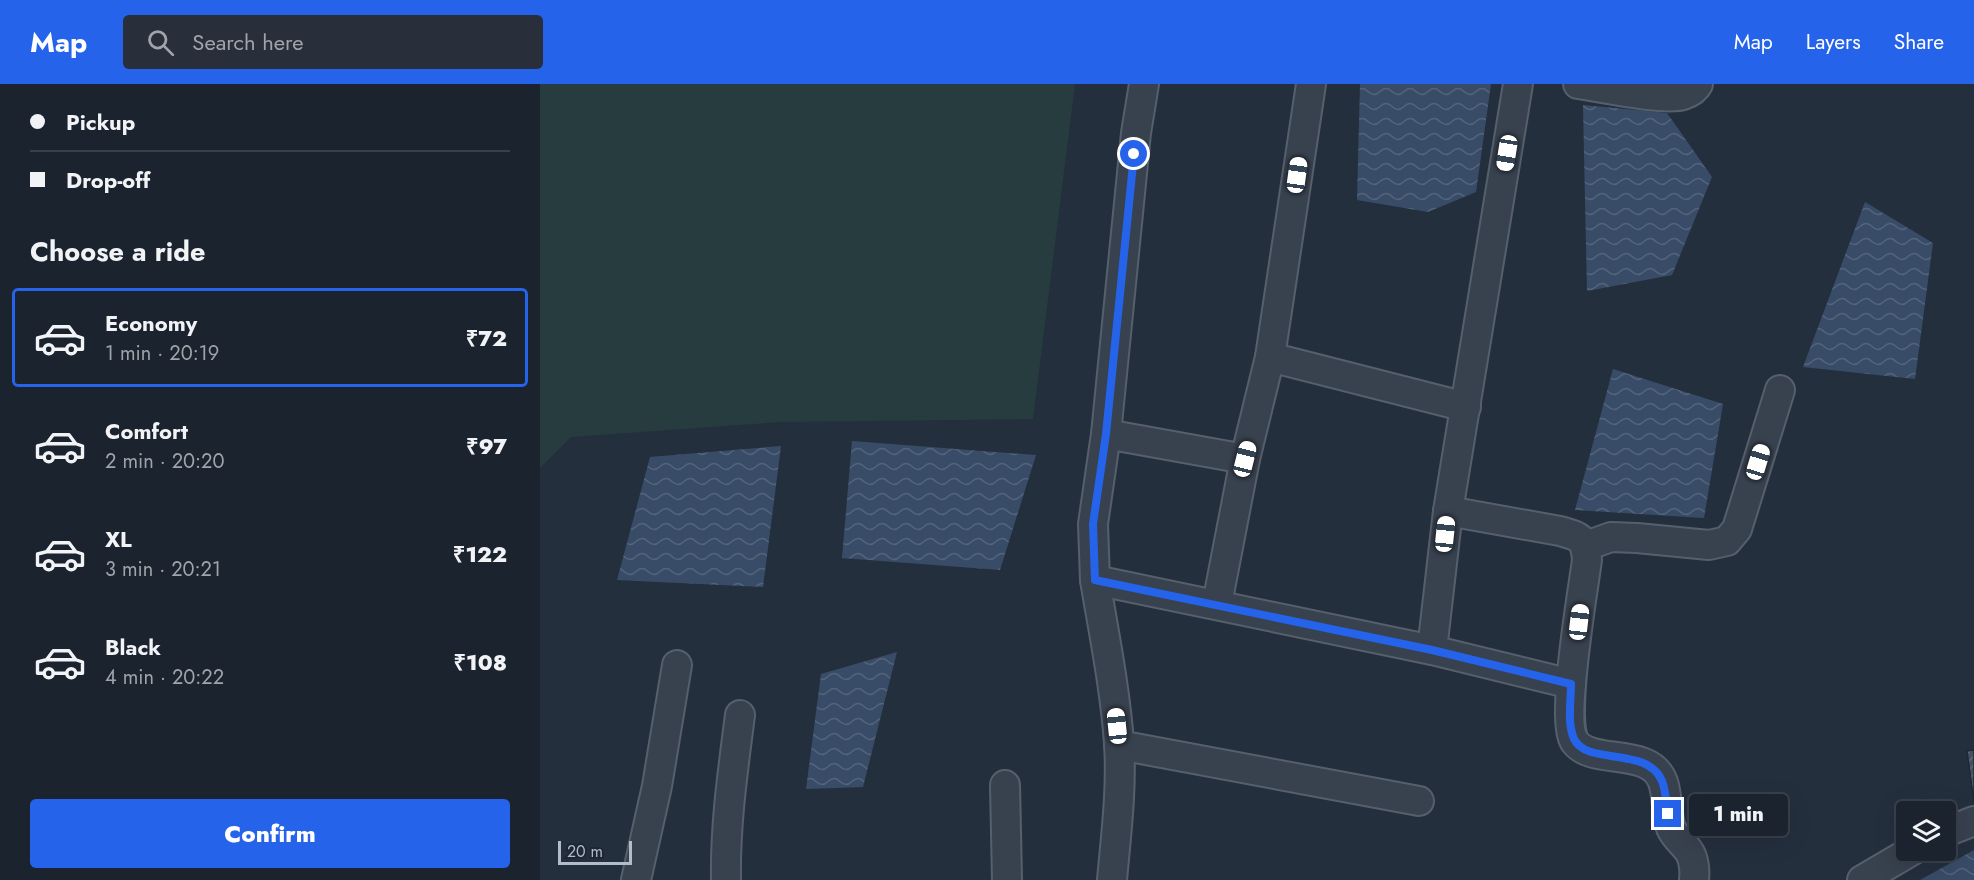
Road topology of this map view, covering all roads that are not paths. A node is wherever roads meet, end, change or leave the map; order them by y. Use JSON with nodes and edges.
{"nodes":[{"id":1,"x":1144,"y":84,"type":"edge"},
{"id":2,"x":1311,"y":84,"type":"edge"},
{"id":3,"x":1518,"y":84,"type":"edge"},
{"id":4,"x":1578,"y":84,"type":"edge"},
{"id":5,"x":1698,"y":84,"type":"edge"},
{"id":6,"x":1270,"y":357,"type":"junction"},
{"id":7,"x":1780,"y":390,"type":"dead end"},
{"id":8,"x":1466,"y":407,"type":"junction"},
{"id":9,"x":1106,"y":434,"type":"junction"},
{"id":10,"x":1245,"y":459,"type":"junction"},
{"id":11,"x":1448,"y":511,"type":"junction"},
{"id":12,"x":1586,"y":546,"type":"junction"},
{"id":13,"x":1095,"y":580,"type":"junction"},
{"id":14,"x":1217,"y":604,"type":"junction"},
{"id":15,"x":1432,"y":650,"type":"junction"},
{"id":16,"x":677,"y":665,"type":"dead end"},
{"id":17,"x":1571,"y":684,"type":"junction"},
{"id":18,"x":740,"y":715,"type":"dead end"},
{"id":19,"x":1119,"y":745,"type":"junction"},
{"id":20,"x":1005,"y":785,"type":"dead end"},
{"id":21,"x":1419,"y":801,"type":"dead end"},
{"id":22,"x":1974,"y":821,"type":"edge"},
{"id":23,"x":1956,"y":828,"type":"edge"},
{"id":24,"x":1896,"y":860,"type":"edge"},
{"id":25,"x":636,"y":880,"type":"edge"},
{"id":26,"x":726,"y":880,"type":"edge"},
{"id":27,"x":1007,"y":880,"type":"edge"},
{"id":28,"x":1112,"y":880,"type":"edge"},
{"id":29,"x":1694,"y":880,"type":"edge"},
{"id":30,"x":1862,"y":880,"type":"edge"}],
"edges":[{"from":1,"to":9,"type":"street"},
{"from":2,"to":6,"type":"street"},
{"from":3,"to":8,"type":"street"},
{"from":4,"to":5,"type":"street"},
{"from":6,"to":8,"type":"street"},
{"from":6,"to":10,"type":"street"},
{"from":7,"to":12,"type":"street"},
{"from":8,"to":11,"type":"street"},
{"from":9,"to":10,"type":"street"},
{"from":9,"to":13,"type":"street"},
{"from":10,"to":14,"type":"street"},
{"from":11,"to":12,"type":"street"},
{"from":11,"to":15,"type":"street"},
{"from":12,"to":17,"type":"street"},
{"from":13,"to":14,"type":"street"},
{"from":13,"to":19,"type":"street"},
{"from":14,"to":15,"type":"street"},
{"from":15,"to":17,"type":"street"},
{"from":16,"to":25,"type":"street"},
{"from":17,"to":29,"type":"street"},
{"from":18,"to":26,"type":"street"},
{"from":19,"to":21,"type":"street"},
{"from":19,"to":28,"type":"street"},
{"from":20,"to":27,"type":"street"},
{"from":22,"to":23,"type":"street"},
{"from":24,"to":30,"type":"street"}]}
